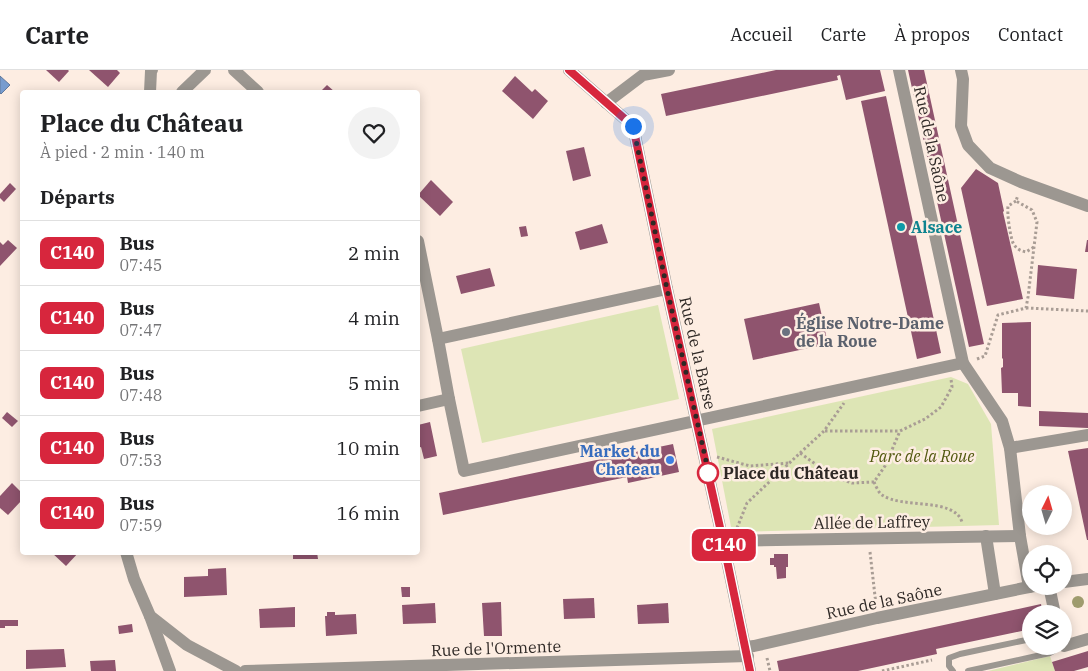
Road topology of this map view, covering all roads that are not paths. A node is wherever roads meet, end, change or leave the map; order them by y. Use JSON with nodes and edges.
{"nodes":[{"id":1,"x":152,"y":70,"type":"edge"},
{"id":2,"x":205,"y":70,"type":"edge"},
{"id":3,"x":234,"y":70,"type":"edge"},
{"id":4,"x":569,"y":70,"type":"edge"},
{"id":5,"x":669,"y":70,"type":"edge"},
{"id":6,"x":899,"y":70,"type":"edge"},
{"id":7,"x":961,"y":70,"type":"edge"},
{"id":8,"x":643,"y":73,"type":"edge"},
{"id":9,"x":150,"y":90,"type":"edge"},
{"id":10,"x":184,"y":90,"type":"edge"},
{"id":11,"x":256,"y":90,"type":"edge"},
{"id":12,"x":606,"y":103,"type":"junction"},
{"id":13,"x":1088,"y":206,"type":"edge"},
{"id":14,"x":420,"y":251,"type":"edge"},
{"id":15,"x":667,"y":289,"type":"junction"},
{"id":16,"x":438,"y":338,"type":"junction"},
{"id":17,"x":963,"y":363,"type":"junction"},
{"id":18,"x":449,"y":400,"type":"junction"},
{"id":19,"x":420,"y":406,"type":"edge"},
{"id":20,"x":697,"y":421,"type":"junction"},
{"id":21,"x":1088,"y":435,"type":"edge"},
{"id":22,"x":1010,"y":448,"type":"junction"},
{"id":23,"x":986,"y":536,"type":"junction"},
{"id":24,"x":1020,"y":536,"type":"junction"},
{"id":25,"x":728,"y":541,"type":"junction"},
{"id":26,"x":1022,"y":545,"type":"edge"},
{"id":27,"x":127,"y":555,"type":"edge"},
{"id":28,"x":1088,"y":579,"type":"edge"},
{"id":29,"x":1072,"y":581,"type":"edge"},
{"id":30,"x":1022,"y":589,"type":"edge"},
{"id":31,"x":994,"y":594,"type":"junction"},
{"id":32,"x":150,"y":616,"type":"junction"},
{"id":33,"x":1088,"y":639,"type":"edge"},
{"id":34,"x":1022,"y":641,"type":"edge"},
{"id":35,"x":1072,"y":643,"type":"edge"},
{"id":36,"x":747,"y":652,"type":"junction"},
{"id":37,"x":1041,"y":655,"type":"edge"},
{"id":38,"x":170,"y":671,"type":"edge"},
{"id":39,"x":236,"y":671,"type":"edge"},
{"id":40,"x":245,"y":671,"type":"edge"},
{"id":41,"x":750,"y":671,"type":"edge"},
{"id":42,"x":953,"y":671,"type":"edge"},
{"id":43,"x":968,"y":671,"type":"edge"}],
"edges":[{"from":1,"to":9,"type":"street"},
{"from":2,"to":10,"type":"street"},
{"from":3,"to":11,"type":"street"},
{"from":4,"to":12,"type":"street","name":"Rue de la Barse"},
{"from":5,"to":8,"type":"street"},
{"from":6,"to":17,"type":"street","name":"Rue de la Saône"},
{"from":7,"to":13,"type":"street"},
{"from":8,"to":12,"type":"street"},
{"from":12,"to":15,"type":"street","name":"Rue de la Barse"},
{"from":14,"to":16,"type":"street"},
{"from":15,"to":16,"type":"street"},
{"from":15,"to":20,"type":"street","name":"Rue de la Barse"},
{"from":16,"to":18,"type":"street"},
{"from":17,"to":20,"type":"street"},
{"from":17,"to":22,"type":"street","name":"Rue de la Saône"},
{"from":18,"to":19,"type":"street"},
{"from":18,"to":20,"type":"street"},
{"from":20,"to":25,"type":"street","name":"Rue de la Barse"},
{"from":21,"to":22,"type":"street"},
{"from":22,"to":24,"type":"street","name":"Rue de la Saône"},
{"from":23,"to":24,"type":"street","name":"Allée de Laffrey"},
{"from":23,"to":25,"type":"street","name":"Allée de Laffrey"},
{"from":23,"to":31,"type":"street"},
{"from":24,"to":26,"type":"street","name":"Rue de la Saône"},
{"from":25,"to":36,"type":"street","name":"Rue de la Barse"},
{"from":27,"to":32,"type":"street"},
{"from":28,"to":29,"type":"street"},
{"from":30,"to":31,"type":"street","name":"Rue de la Saône"},
{"from":31,"to":36,"type":"street","name":"Rue de la Saône"},
{"from":32,"to":38,"type":"street"},
{"from":32,"to":39,"type":"street"},
{"from":33,"to":35,"type":"street"},
{"from":34,"to":42,"type":"lane"},
{"from":36,"to":40,"type":"street","name":"Rue de l'Ormente"},
{"from":36,"to":41,"type":"street","name":"Rue de la Barse"},
{"from":37,"to":43,"type":"lane"}]}
